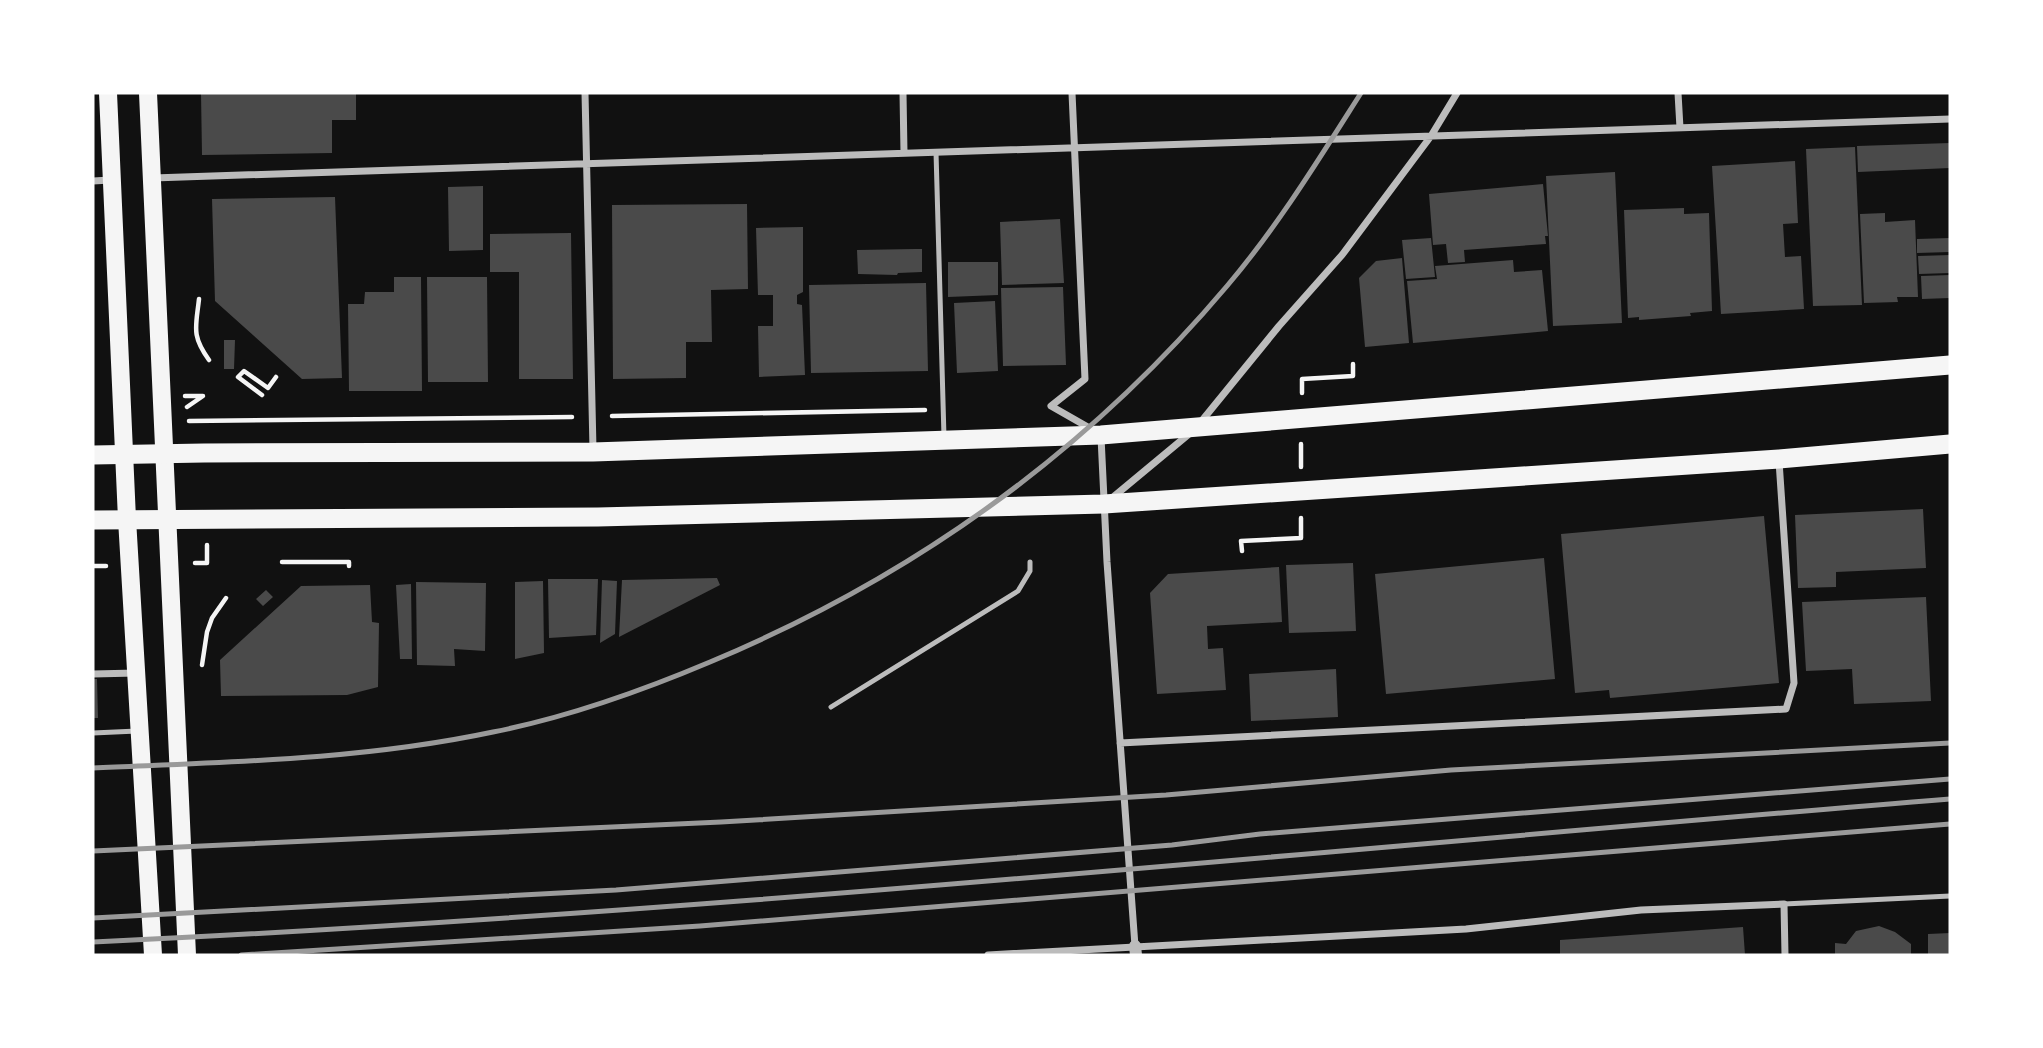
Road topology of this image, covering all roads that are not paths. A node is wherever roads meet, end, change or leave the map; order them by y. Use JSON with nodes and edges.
{"nodes":[{"id":1,"x":108,"y":93,"type":"edge"},
{"id":2,"x":148,"y":93,"type":"edge"},
{"id":3,"x":585,"y":93,"type":"edge"},
{"id":4,"x":903,"y":93,"type":"edge"},
{"id":5,"x":1072,"y":93,"type":"edge"},
{"id":6,"x":1457,"y":93,"type":"edge"},
{"id":7,"x":1678,"y":93,"type":"edge"},
{"id":8,"x":1950,"y":119,"type":"edge"},
{"id":9,"x":1680,"y":128,"type":"junction"},
{"id":10,"x":1431,"y":135,"type":"junction"},
{"id":11,"x":1075,"y":148,"type":"junction"},
{"id":12,"x":936,"y":152,"type":"junction"},
{"id":13,"x":904,"y":153,"type":"junction"},
{"id":14,"x":586,"y":164,"type":"junction"},
{"id":15,"x":152,"y":178,"type":"junction"},
{"id":16,"x":93,"y":180,"type":"edge"},
{"id":17,"x":112,"y":180,"type":"junction"},
{"id":18,"x":1950,"y":365,"type":"edge"},
{"id":19,"x":1196,"y":428,"type":"junction"},
{"id":20,"x":1101,"y":435,"type":"junction"},
{"id":21,"x":944,"y":440,"type":"junction"},
{"id":22,"x":1950,"y":443,"type":"edge"},
{"id":23,"x":593,"y":452,"type":"junction"},
{"id":24,"x":166,"y":454,"type":"junction"},
{"id":25,"x":93,"y":455,"type":"edge"},
{"id":26,"x":124,"y":455,"type":"junction"},
{"id":27,"x":1779,"y":459,"type":"junction"},
{"id":28,"x":1104,"y":504,"type":"junction"},
{"id":29,"x":169,"y":518,"type":"junction"},
{"id":30,"x":127,"y":519,"type":"junction"},
{"id":31,"x":93,"y":520,"type":"edge"},
{"id":32,"x":1030,"y":562,"type":"dead end"},
{"id":33,"x":136,"y":673,"type":"junction"},
{"id":34,"x":93,"y":674,"type":"edge"},
{"id":35,"x":831,"y":707,"type":"dead end"},
{"id":36,"x":140,"y":731,"type":"junction"},
{"id":37,"x":93,"y":733,"type":"edge"},
{"id":38,"x":1120,"y":743,"type":"junction"},
{"id":39,"x":1950,"y":896,"type":"edge"},
{"id":40,"x":1784,"y":904,"type":"junction"},
{"id":41,"x":1136,"y":951,"type":"edge"},
{"id":42,"x":153,"y":955,"type":"edge"},
{"id":43,"x":187,"y":955,"type":"edge"},
{"id":44,"x":988,"y":955,"type":"edge"},
{"id":45,"x":1785,"y":955,"type":"edge"}],
"edges":[{"from":1,"to":17,"type":"main road"},
{"from":2,"to":15,"type":"main road"},
{"from":3,"to":14,"type":"street"},
{"from":4,"to":13,"type":"street"},
{"from":5,"to":11,"type":"street"},
{"from":6,"to":10,"type":"street"},
{"from":7,"to":9,"type":"street"},
{"from":8,"to":9,"type":"street"},
{"from":9,"to":10,"type":"street"},
{"from":10,"to":11,"type":"street"},
{"from":10,"to":19,"type":"street"},
{"from":11,"to":12,"type":"street"},
{"from":11,"to":20,"type":"street"},
{"from":12,"to":13,"type":"street"},
{"from":12,"to":21,"type":"lane"},
{"from":13,"to":14,"type":"street"},
{"from":14,"to":15,"type":"street"},
{"from":14,"to":23,"type":"street"},
{"from":15,"to":24,"type":"main road"},
{"from":16,"to":17,"type":"street"},
{"from":17,"to":26,"type":"main road"},
{"from":18,"to":19,"type":"highway"},
{"from":19,"to":20,"type":"highway"},
{"from":19,"to":28,"type":"street"},
{"from":20,"to":21,"type":"highway"},
{"from":20,"to":28,"type":"street"},
{"from":21,"to":23,"type":"highway"},
{"from":22,"to":27,"type":"highway"},
{"from":23,"to":24,"type":"highway"},
{"from":24,"to":26,"type":"highway"},
{"from":24,"to":29,"type":"main road"},
{"from":25,"to":26,"type":"highway"},
{"from":26,"to":30,"type":"main road"},
{"from":27,"to":28,"type":"highway"},
{"from":27,"to":38,"type":"street"},
{"from":28,"to":29,"type":"highway"},
{"from":28,"to":38,"type":"street"},
{"from":29,"to":30,"type":"highway"},
{"from":29,"to":43,"type":"main road"},
{"from":30,"to":31,"type":"highway"},
{"from":30,"to":33,"type":"main road"},
{"from":32,"to":35,"type":"lane"},
{"from":33,"to":34,"type":"street"},
{"from":33,"to":36,"type":"main road"},
{"from":36,"to":37,"type":"lane"},
{"from":36,"to":42,"type":"main road"},
{"from":38,"to":41,"type":"street"},
{"from":39,"to":40,"type":"lane"},
{"from":40,"to":41,"type":"street"},
{"from":40,"to":45,"type":"street"},
{"from":41,"to":44,"type":"street"}]}
